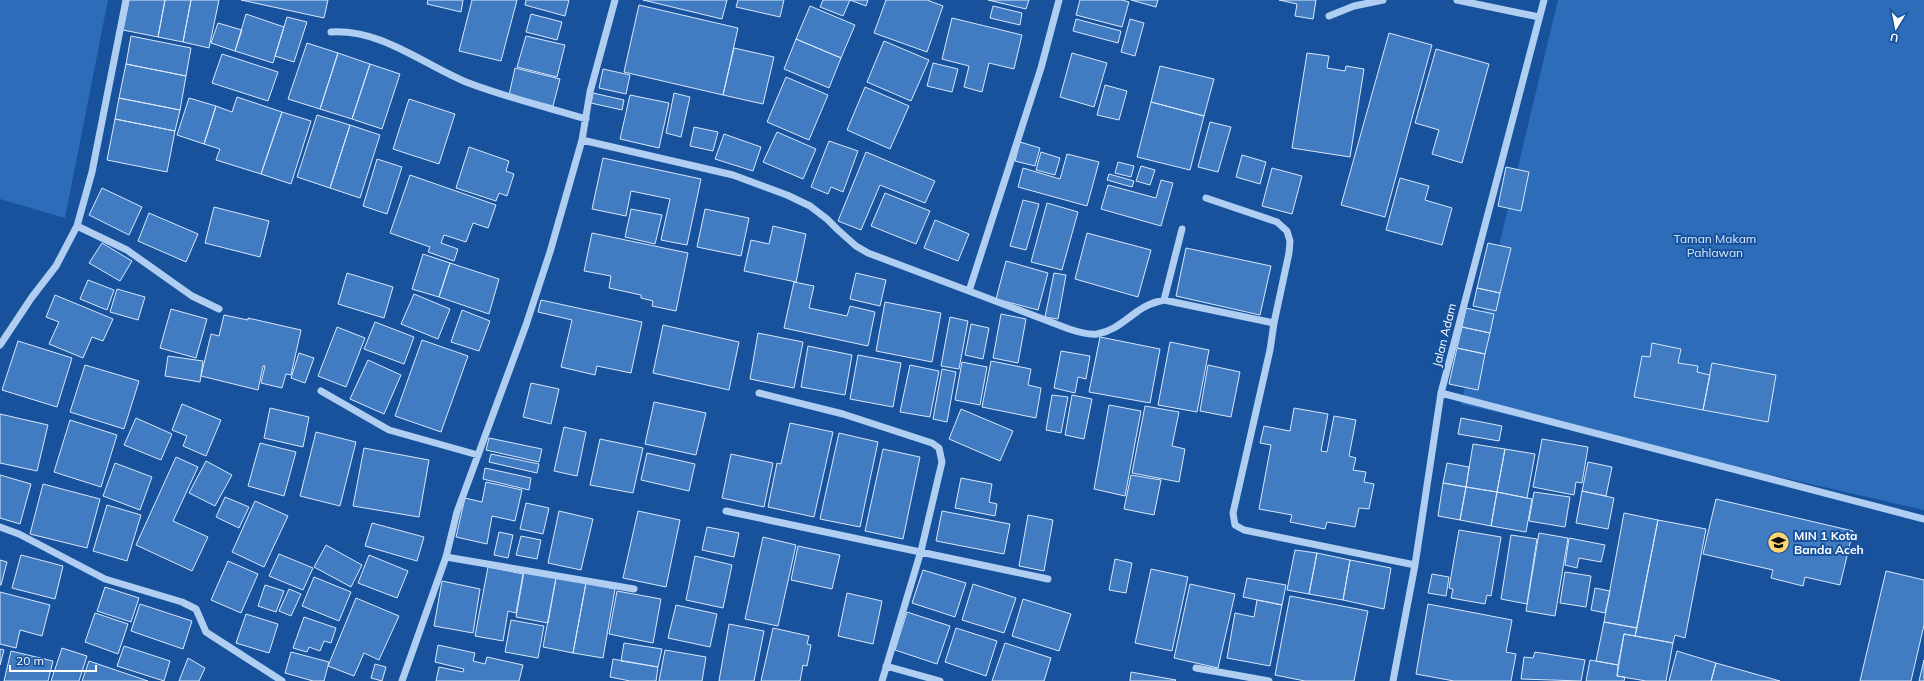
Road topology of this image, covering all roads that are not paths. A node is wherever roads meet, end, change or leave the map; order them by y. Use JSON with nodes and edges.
{"nodes":[{"id":1,"x":126,"y":0,"type":"edge"},
{"id":2,"x":616,"y":0,"type":"edge"},
{"id":3,"x":1059,"y":0,"type":"edge"},
{"id":4,"x":1383,"y":0,"type":"edge"},
{"id":5,"x":1457,"y":0,"type":"edge"},
{"id":6,"x":1544,"y":0,"type":"edge"},
{"id":7,"x":1329,"y":16,"type":"dead end"},
{"id":8,"x":1539,"y":17,"type":"junction"},
{"id":9,"x":330,"y":32,"type":"dead end"},
{"id":10,"x":586,"y":119,"type":"junction"},
{"id":11,"x":582,"y":140,"type":"junction"},
{"id":12,"x":1206,"y":198,"type":"dead end"},
{"id":13,"x":77,"y":226,"type":"junction"},
{"id":14,"x":1182,"y":229,"type":"dead end"},
{"id":15,"x":969,"y":291,"type":"junction"},
{"id":16,"x":1164,"y":300,"type":"junction"},
{"id":17,"x":218,"y":309,"type":"dead end"},
{"id":18,"x":1274,"y":323,"type":"junction"},
{"id":19,"x":0,"y":346,"type":"edge"},
{"id":20,"x":321,"y":391,"type":"dead end"},
{"id":21,"x":1441,"y":393,"type":"junction"},
{"id":22,"x":759,"y":394,"type":"dead end"},
{"id":23,"x":478,"y":455,"type":"junction"},
{"id":24,"x":726,"y":511,"type":"dead end"},
{"id":25,"x":1924,"y":519,"type":"edge"},
{"id":26,"x":0,"y":527,"type":"edge"},
{"id":27,"x":921,"y":551,"type":"junction"},
{"id":28,"x":446,"y":557,"type":"junction"},
{"id":29,"x":1415,"y":565,"type":"junction"},
{"id":30,"x":1048,"y":579,"type":"dead end"},
{"id":31,"x":634,"y":589,"type":"dead end"},
{"id":32,"x":886,"y":666,"type":"junction"},
{"id":33,"x":1196,"y":668,"type":"dead end"},
{"id":34,"x":282,"y":681,"type":"edge"},
{"id":35,"x":402,"y":681,"type":"edge"},
{"id":36,"x":882,"y":681,"type":"edge"},
{"id":37,"x":940,"y":681,"type":"edge"},
{"id":38,"x":1269,"y":681,"type":"edge"},
{"id":39,"x":1393,"y":681,"type":"edge"}],
"edges":[{"from":1,"to":13,"type":"street"},
{"from":2,"to":10,"type":"street"},
{"from":3,"to":15,"type":"street"},
{"from":4,"to":7,"type":"street"},
{"from":5,"to":8,"type":"street"},
{"from":6,"to":8,"type":"street","name":"Jalan Adam"},
{"from":8,"to":21,"type":"street","name":"Jalan Adam"},
{"from":9,"to":10,"type":"street"},
{"from":10,"to":11,"type":"street"},
{"from":11,"to":15,"type":"street"},
{"from":11,"to":23,"type":"street"},
{"from":12,"to":18,"type":"street"},
{"from":13,"to":17,"type":"street"},
{"from":13,"to":19,"type":"street"},
{"from":14,"to":16,"type":"street"},
{"from":15,"to":16,"type":"street"},
{"from":16,"to":18,"type":"street"},
{"from":18,"to":29,"type":"street"},
{"from":20,"to":23,"type":"street"},
{"from":21,"to":25,"type":"street"},
{"from":21,"to":29,"type":"street","name":"Jalan Adam"},
{"from":22,"to":27,"type":"street"},
{"from":23,"to":28,"type":"street"},
{"from":24,"to":27,"type":"street"},
{"from":26,"to":34,"type":"street"},
{"from":27,"to":30,"type":"street"},
{"from":27,"to":32,"type":"street"},
{"from":28,"to":31,"type":"street"},
{"from":28,"to":35,"type":"street"},
{"from":29,"to":39,"type":"street","name":"Jalan Adam"},
{"from":32,"to":36,"type":"street"},
{"from":32,"to":37,"type":"street"},
{"from":33,"to":38,"type":"street"}]}
